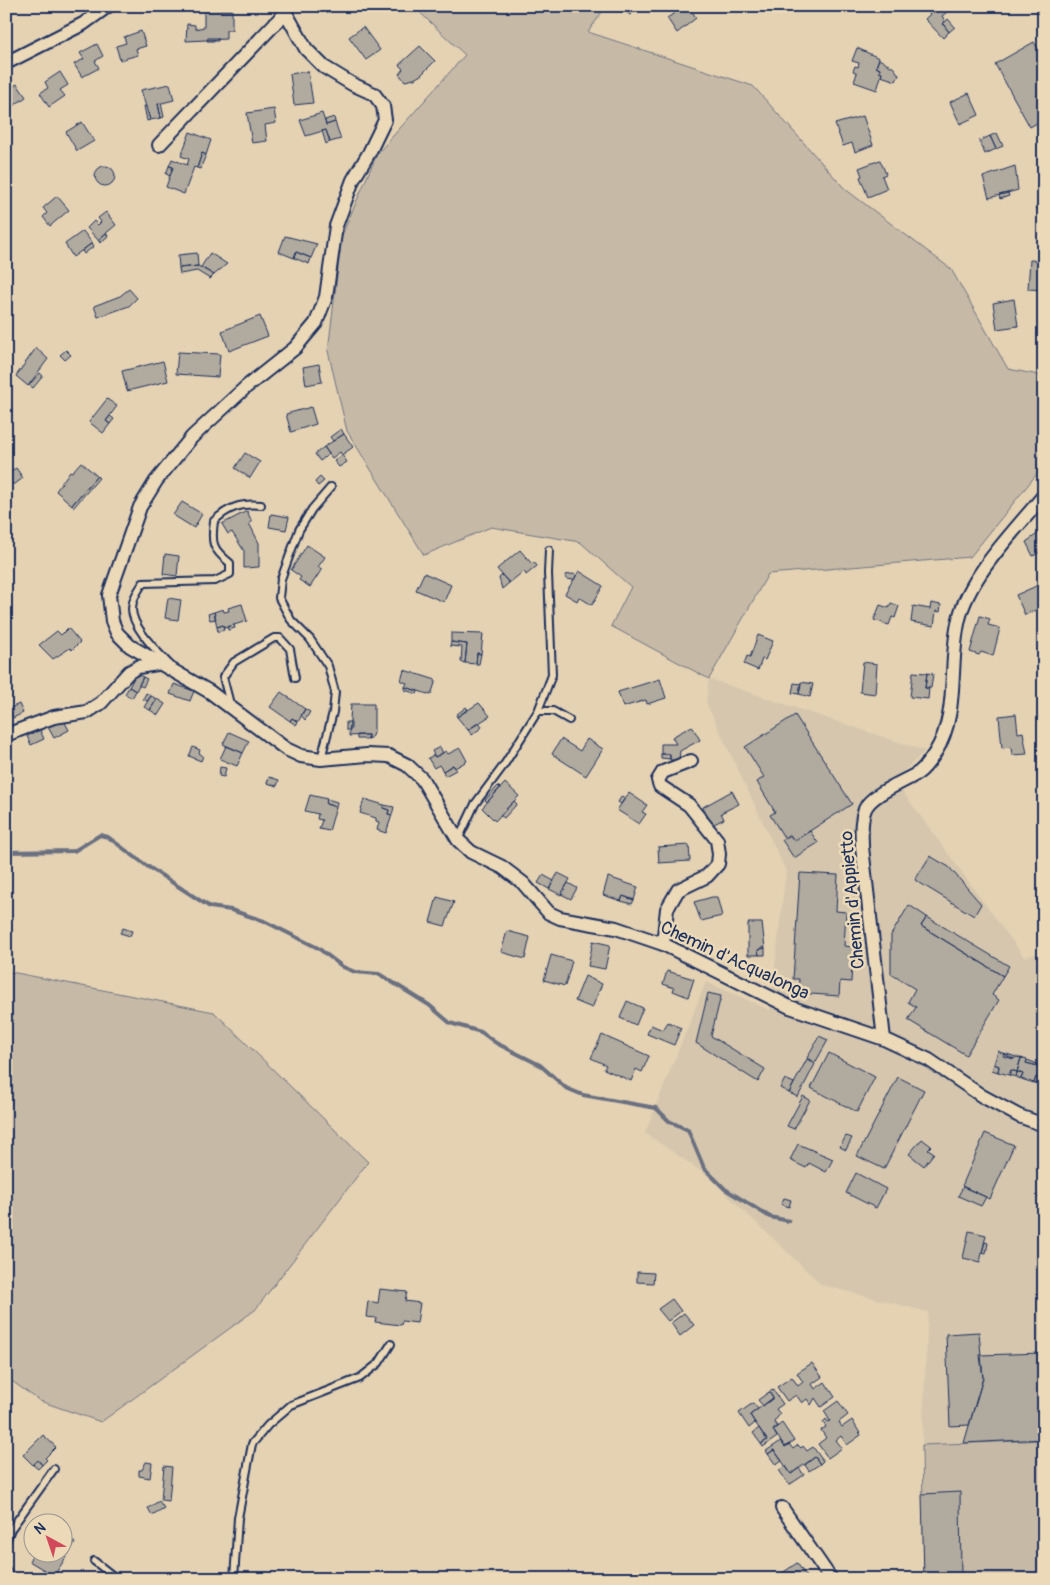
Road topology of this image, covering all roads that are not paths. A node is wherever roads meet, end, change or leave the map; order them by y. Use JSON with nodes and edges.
{"nodes":[{"id":1,"x":108,"y":6,"type":"edge"},
{"id":2,"x":284,"y":9,"type":"edge"},
{"id":3,"x":6,"y":63,"type":"edge"},
{"id":4,"x":159,"y":144,"type":"dead end"},
{"id":5,"x":331,"y":487,"type":"dead end"},
{"id":6,"x":1044,"y":494,"type":"edge"},
{"id":7,"x":261,"y":505,"type":"dead end"},
{"id":8,"x":549,"y":550,"type":"dead end"},
{"id":9,"x":157,"y":664,"type":"junction"},
{"id":10,"x":176,"y":671,"type":"junction"},
{"id":11,"x":295,"y":678,"type":"dead end"},
{"id":12,"x":231,"y":708,"type":"junction"},
{"id":13,"x":538,"y":712,"type":"junction"},
{"id":14,"x":569,"y":720,"type":"dead end"},
{"id":15,"x":6,"y":735,"type":"edge"},
{"id":16,"x":321,"y":759,"type":"junction"},
{"id":17,"x":691,"y":761,"type":"dead end"},
{"id":18,"x":458,"y":840,"type":"junction"},
{"id":19,"x":663,"y":944,"type":"junction"},
{"id":20,"x":884,"y":1039,"type":"junction"},
{"id":21,"x":1044,"y":1125,"type":"edge"},
{"id":22,"x":391,"y":1344,"type":"dead end"},
{"id":23,"x":54,"y":1469,"type":"dead end"},
{"id":24,"x":782,"y":1508,"type":"dead end"},
{"id":25,"x":6,"y":1542,"type":"edge"},
{"id":26,"x":94,"y":1561,"type":"dead end"},
{"id":27,"x":6,"y":1570,"type":"edge"},
{"id":28,"x":11,"y":1579,"type":"edge"},
{"id":29,"x":117,"y":1579,"type":"edge"},
{"id":30,"x":234,"y":1579,"type":"edge"},
{"id":31,"x":831,"y":1579,"type":"edge"}],
"edges":[{"from":1,"to":3,"type":"street"},
{"from":2,"to":4,"type":"street"},
{"from":2,"to":9,"type":"street","name":"Chemin d'Acqualonga"},
{"from":5,"to":16,"type":"lane"},
{"from":6,"to":20,"type":"street","name":"Chemin d'Appietto"},
{"from":7,"to":10,"type":"lane"},
{"from":8,"to":13,"type":"lane"},
{"from":9,"to":10,"type":"street","name":"Chemin d'Acqualonga"},
{"from":9,"to":15,"type":"street"},
{"from":10,"to":12,"type":"street","name":"Chemin d'Acqualonga"},
{"from":11,"to":12,"type":"lane"},
{"from":12,"to":16,"type":"street","name":"Chemin d'Acqualonga"},
{"from":13,"to":14,"type":"lane"},
{"from":13,"to":18,"type":"lane"},
{"from":16,"to":18,"type":"street","name":"Chemin d'Acqualonga"},
{"from":17,"to":19,"type":"street"},
{"from":18,"to":19,"type":"street","name":"Chemin d'Acqualonga"},
{"from":19,"to":20,"type":"street","name":"Chemin d'Acqualonga"},
{"from":20,"to":21,"type":"street","name":"Chemin d'Acqualonga"},
{"from":22,"to":30,"type":"lane"},
{"from":23,"to":25,"type":"lane"},
{"from":24,"to":31,"type":"street"},
{"from":26,"to":29,"type":"lane"},
{"from":27,"to":28,"type":"lane"}]}
